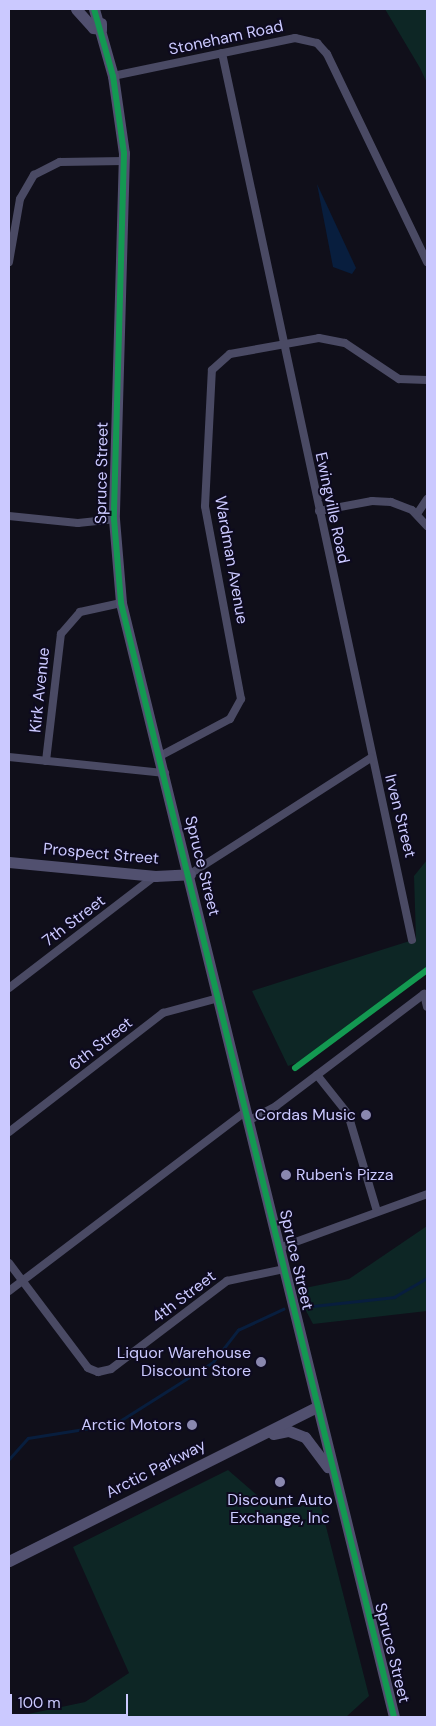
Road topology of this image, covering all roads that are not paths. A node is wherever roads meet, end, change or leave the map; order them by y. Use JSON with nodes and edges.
{"nodes":[{"id":1,"x":76,"y":9,"type":"edge"},
{"id":2,"x":94,"y":9,"type":"edge"},
{"id":3,"x":101,"y":9,"type":"edge"},
{"id":4,"x":101,"y":29,"type":"junction"},
{"id":5,"x":222,"y":53,"type":"junction"},
{"id":6,"x":113,"y":76,"type":"junction"},
{"id":7,"x":124,"y":161,"type":"junction"},
{"id":8,"x":9,"y":262,"type":"edge"},
{"id":9,"x":427,"y":262,"type":"edge"},
{"id":10,"x":283,"y":345,"type":"junction"},
{"id":11,"x":427,"y":380,"type":"edge"},
{"id":12,"x":427,"y":499,"type":"edge"},
{"id":13,"x":319,"y":511,"type":"junction"},
{"id":14,"x":417,"y":514,"type":"junction"},
{"id":15,"x":9,"y":516,"type":"edge"},
{"id":16,"x":114,"y":518,"type":"junction"},
{"id":17,"x":427,"y":526,"type":"edge"},
{"id":18,"x":121,"y":603,"type":"junction"},
{"id":19,"x":160,"y":756,"type":"junction"},
{"id":20,"x":9,"y":757,"type":"edge"},
{"id":21,"x":371,"y":758,"type":"junction"},
{"id":22,"x":46,"y":761,"type":"junction"},
{"id":23,"x":164,"y":773,"type":"junction"},
{"id":24,"x":9,"y":862,"type":"edge"},
{"id":25,"x":190,"y":874,"type":"junction"},
{"id":26,"x":155,"y":876,"type":"junction"},
{"id":27,"x":412,"y":940,"type":"dead end"},
{"id":28,"x":9,"y":988,"type":"edge"},
{"id":29,"x":219,"y":998,"type":"junction"},
{"id":30,"x":427,"y":1007,"type":"edge"},
{"id":31,"x":317,"y":1075,"type":"junction"},
{"id":32,"x":247,"y":1116,"type":"junction"},
{"id":33,"x":9,"y":1132,"type":"edge"},
{"id":34,"x":427,"y":1194,"type":"edge"},
{"id":35,"x":377,"y":1211,"type":"junction"},
{"id":36,"x":279,"y":1248,"type":"junction"},
{"id":37,"x":9,"y":1263,"type":"edge"},
{"id":38,"x":284,"y":1269,"type":"junction"},
{"id":39,"x":22,"y":1281,"type":"junction"},
{"id":40,"x":9,"y":1291,"type":"edge"},
{"id":41,"x":317,"y":1407,"type":"junction"},
{"id":42,"x":227,"y":1452,"type":"junction"},
{"id":43,"x":335,"y":1479,"type":"junction"},
{"id":44,"x":9,"y":1561,"type":"edge"},
{"id":45,"x":394,"y":1717,"type":"edge"}],
"edges":[{"from":1,"to":4,"type":"street"},
{"from":2,"to":4,"type":"street","name":"Spruce Street"},
{"from":3,"to":4,"type":"street"},
{"from":4,"to":6,"type":"street","name":"Spruce Street"},
{"from":5,"to":6,"type":"street","name":"Stoneham Road"},
{"from":5,"to":9,"type":"street","name":"Stoneham Road"},
{"from":5,"to":10,"type":"street","name":"Ewingville Road"},
{"from":6,"to":7,"type":"street","name":"Spruce Street"},
{"from":7,"to":8,"type":"street"},
{"from":7,"to":16,"type":"street","name":"Spruce Street"},
{"from":10,"to":11,"type":"street","name":"Wardman Avenue"},
{"from":10,"to":13,"type":"street","name":"Ewingville Road"},
{"from":10,"to":19,"type":"street","name":"Wardman Avenue"},
{"from":12,"to":14,"type":"street"},
{"from":13,"to":14,"type":"street"},
{"from":13,"to":21,"type":"street","name":"Ewingville Road"},
{"from":14,"to":17,"type":"street"},
{"from":15,"to":16,"type":"street"},
{"from":16,"to":18,"type":"street","name":"Spruce Street"},
{"from":18,"to":19,"type":"street","name":"Spruce Street"},
{"from":18,"to":22,"type":"street","name":"Kirk Avenue"},
{"from":19,"to":23,"type":"street","name":"Spruce Street"},
{"from":20,"to":22,"type":"street"},
{"from":21,"to":25,"type":"street"},
{"from":21,"to":27,"type":"street","name":"Irven Street"},
{"from":22,"to":23,"type":"street"},
{"from":23,"to":25,"type":"street","name":"Spruce Street"},
{"from":24,"to":26,"type":"street","name":"Prospect Street"},
{"from":25,"to":26,"type":"street","name":"Prospect Street"},
{"from":25,"to":29,"type":"street","name":"Spruce Street"},
{"from":26,"to":28,"type":"street","name":"7th Street"},
{"from":29,"to":32,"type":"street","name":"Spruce Street"},
{"from":29,"to":33,"type":"street","name":"6th Street"},
{"from":30,"to":31,"type":"street"},
{"from":31,"to":32,"type":"street"},
{"from":31,"to":35,"type":"street"},
{"from":32,"to":36,"type":"street","name":"Spruce Street"},
{"from":32,"to":39,"type":"street"},
{"from":34,"to":35,"type":"street"},
{"from":35,"to":36,"type":"street"},
{"from":36,"to":38,"type":"street","name":"Spruce Street"},
{"from":37,"to":39,"type":"street"},
{"from":38,"to":39,"type":"street","name":"4th Street"},
{"from":38,"to":41,"type":"street","name":"Spruce Street"},
{"from":39,"to":40,"type":"street"},
{"from":41,"to":42,"type":"street","name":"Arctic Parkway"},
{"from":41,"to":43,"type":"street","name":"Spruce Street"},
{"from":42,"to":43,"type":"street"},
{"from":42,"to":44,"type":"street","name":"Arctic Parkway"},
{"from":43,"to":45,"type":"street","name":"Spruce Street"}]}
